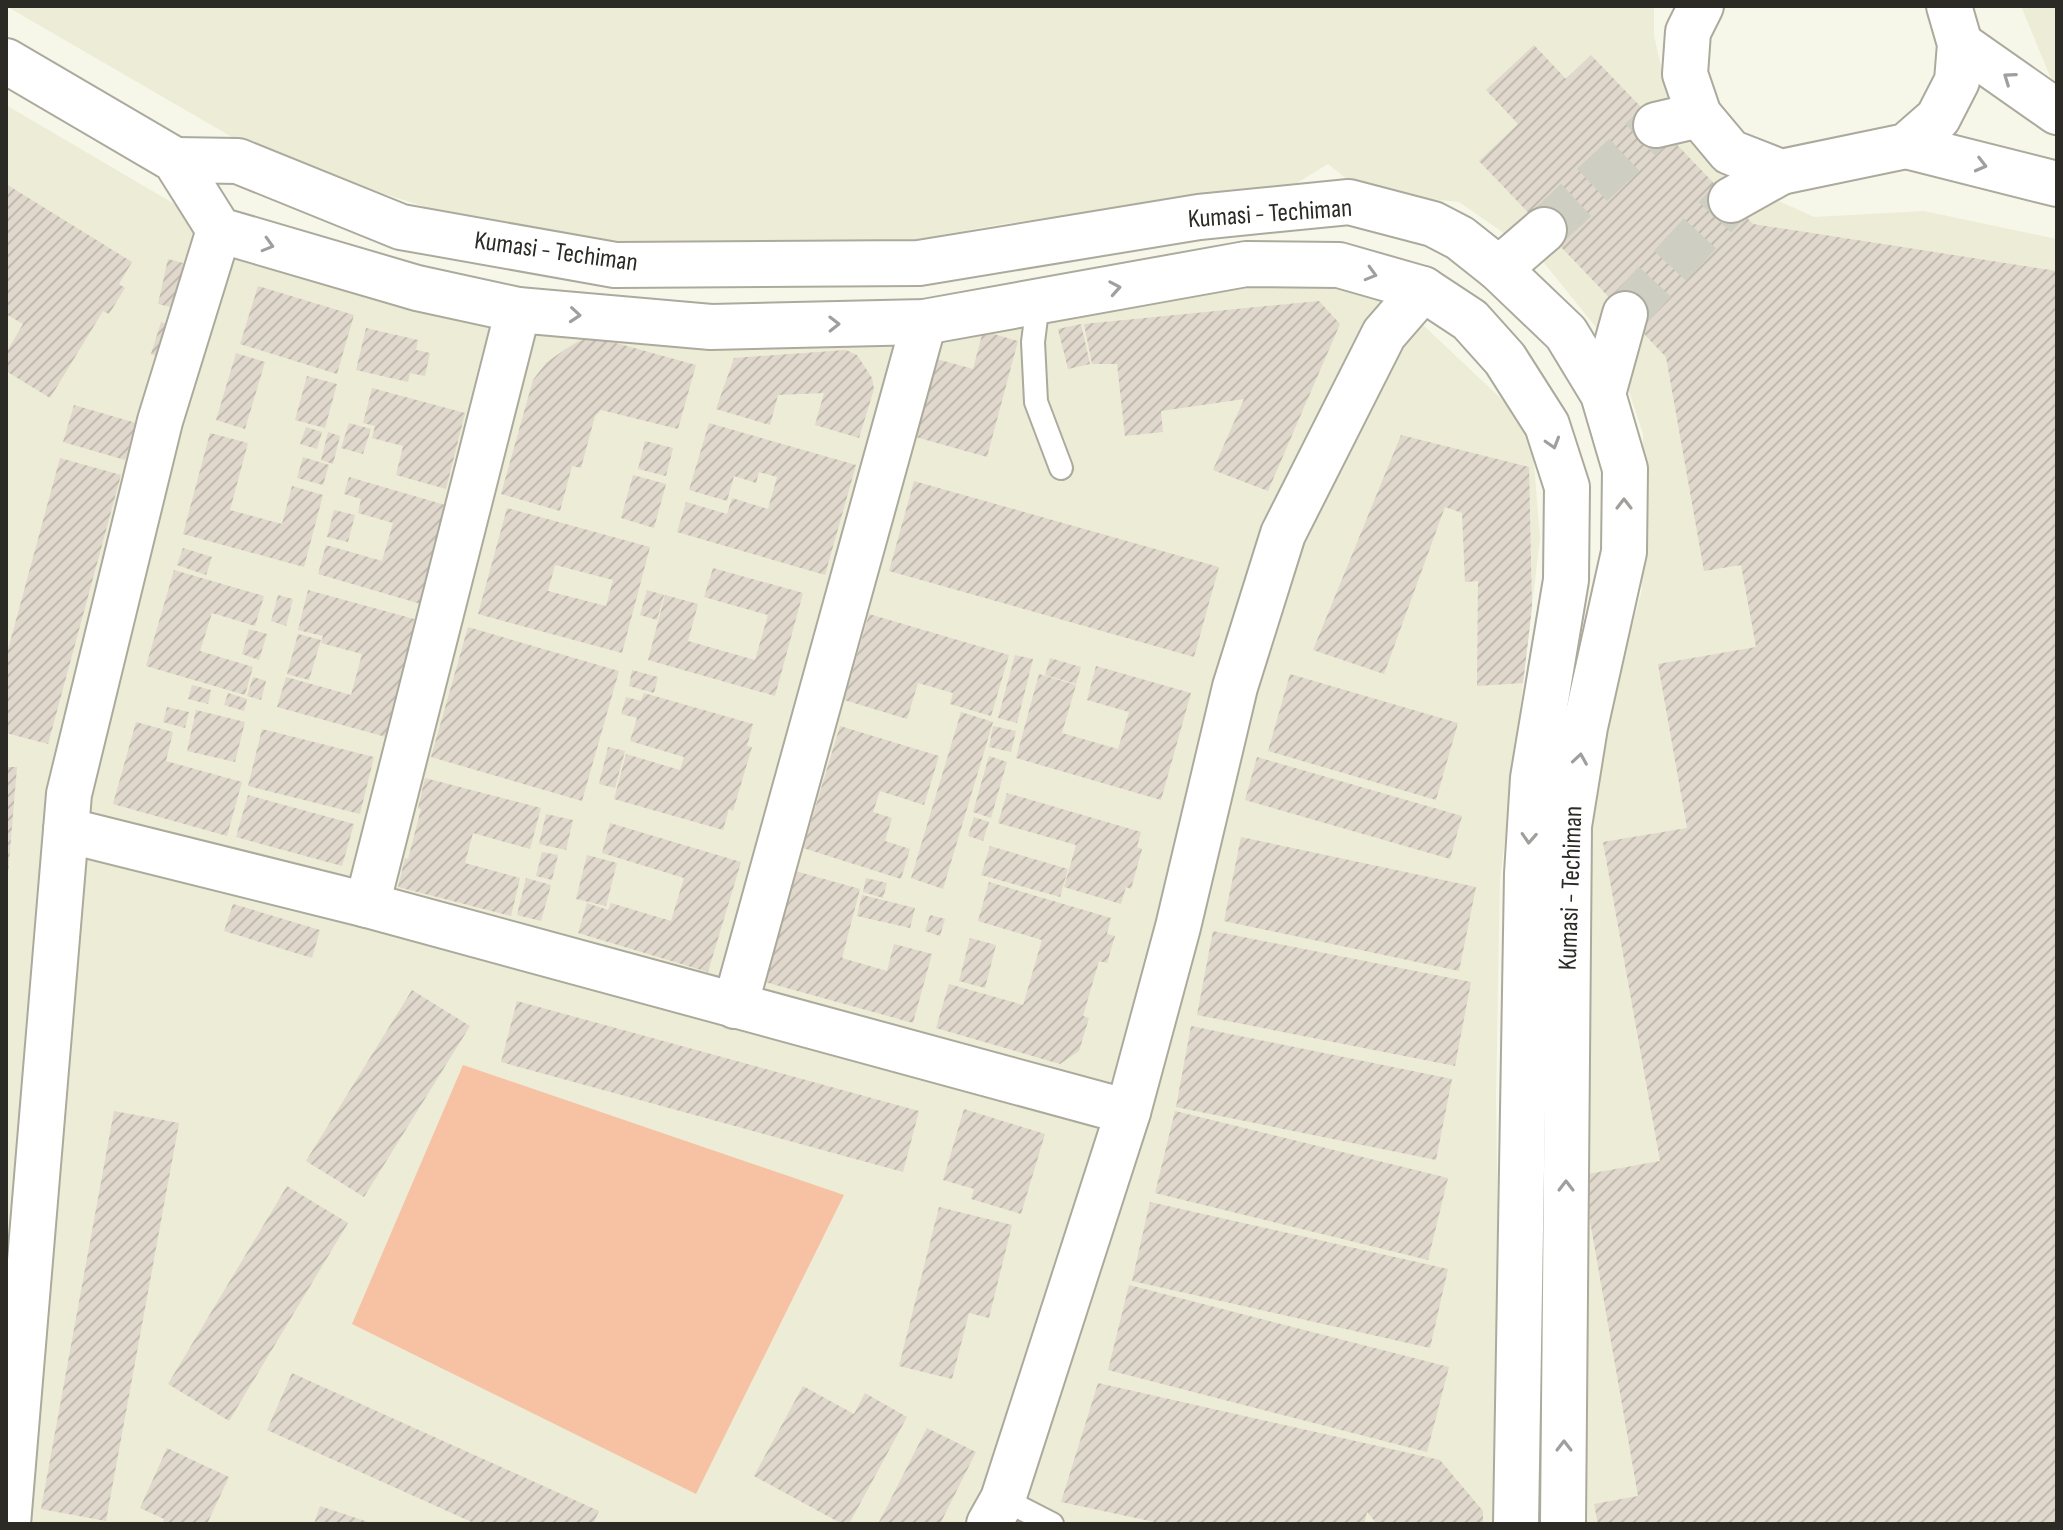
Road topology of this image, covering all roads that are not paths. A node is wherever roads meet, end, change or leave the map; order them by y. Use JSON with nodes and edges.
{"nodes":[{"id":1,"x":1701,"y":6,"type":"edge"},
{"id":2,"x":1954,"y":25,"type":"edge"},
{"id":3,"x":6,"y":61,"type":"edge"},
{"id":4,"x":2057,"y":112,"type":"edge"},
{"id":5,"x":1699,"y":115,"type":"junction"},
{"id":6,"x":1656,"y":125,"type":"tunnel mouth"},
{"id":7,"x":1906,"y":146,"type":"junction"},
{"id":8,"x":175,"y":160,"type":"junction"},
{"id":9,"x":1781,"y":172,"type":"junction"},
{"id":10,"x":2057,"y":184,"type":"edge"},
{"id":11,"x":1731,"y":200,"type":"tunnel mouth"},
{"id":12,"x":219,"y":230,"type":"junction"},
{"id":13,"x":1544,"y":230,"type":"tunnel mouth"},
{"id":14,"x":1499,"y":269,"type":"junction"},
{"id":15,"x":1423,"y":289,"type":"junction"},
{"id":16,"x":1038,"y":302,"type":"junction"},
{"id":17,"x":518,"y":310,"type":"junction"},
{"id":18,"x":1625,"y":314,"type":"tunnel mouth"},
{"id":19,"x":924,"y":322,"type":"junction"},
{"id":20,"x":1603,"y":394,"type":"junction"},
{"id":21,"x":1061,"y":468,"type":"dead end"},
{"id":22,"x":66,"y":830,"type":"junction"},
{"id":23,"x":367,"y":905,"type":"junction"},
{"id":24,"x":735,"y":1006,"type":"junction"},
{"id":25,"x":1128,"y":1112,"type":"junction"},
{"id":26,"x":996,"y":1511,"type":"edge"},
{"id":27,"x":8,"y":1524,"type":"edge"},
{"id":28,"x":1052,"y":1524,"type":"edge"},
{"id":29,"x":1516,"y":1524,"type":"edge"},
{"id":30,"x":1563,"y":1524,"type":"edge"}],
"edges":[{"from":1,"to":5,"type":"main road"},
{"from":4,"to":2,"type":"main road","one_way":true},
{"from":2,"to":7,"type":"main road"},
{"from":3,"to":8,"type":"main road"},
{"from":5,"to":6,"type":"main road"},
{"from":5,"to":9,"type":"main road"},
{"from":7,"to":9,"type":"main road"},
{"from":7,"to":10,"type":"main road","one_way":true},
{"from":8,"to":12,"type":"main road"},
{"from":8,"to":14,"type":"main road","name":"Kumasi - Techiman"},
{"from":9,"to":11,"type":"main road"},
{"from":12,"to":17,"type":"main road","one_way":true},
{"from":12,"to":22,"type":"main road"},
{"from":13,"to":14,"type":"main road"},
{"from":14,"to":20,"type":"main road","name":"Kumasi - Techiman"},
{"from":16,"to":15,"type":"main road","one_way":true},
{"from":15,"to":25,"type":"main road"},
{"from":15,"to":29,"type":"main road","one_way":true},
{"from":16,"to":19,"type":"main road"},
{"from":16,"to":21,"type":"lane"},
{"from":17,"to":19,"type":"main road","one_way":true},
{"from":17,"to":23,"type":"main road"},
{"from":18,"to":20,"type":"main road"},
{"from":19,"to":24,"type":"main road"},
{"from":30,"to":20,"type":"main road","name":"Kumasi - Techiman","one_way":true},
{"from":22,"to":23,"type":"main road"},
{"from":22,"to":27,"type":"main road"},
{"from":23,"to":24,"type":"main road"},
{"from":24,"to":25,"type":"main road"},
{"from":25,"to":26,"type":"main road"},
{"from":26,"to":28,"type":"lane"}]}
